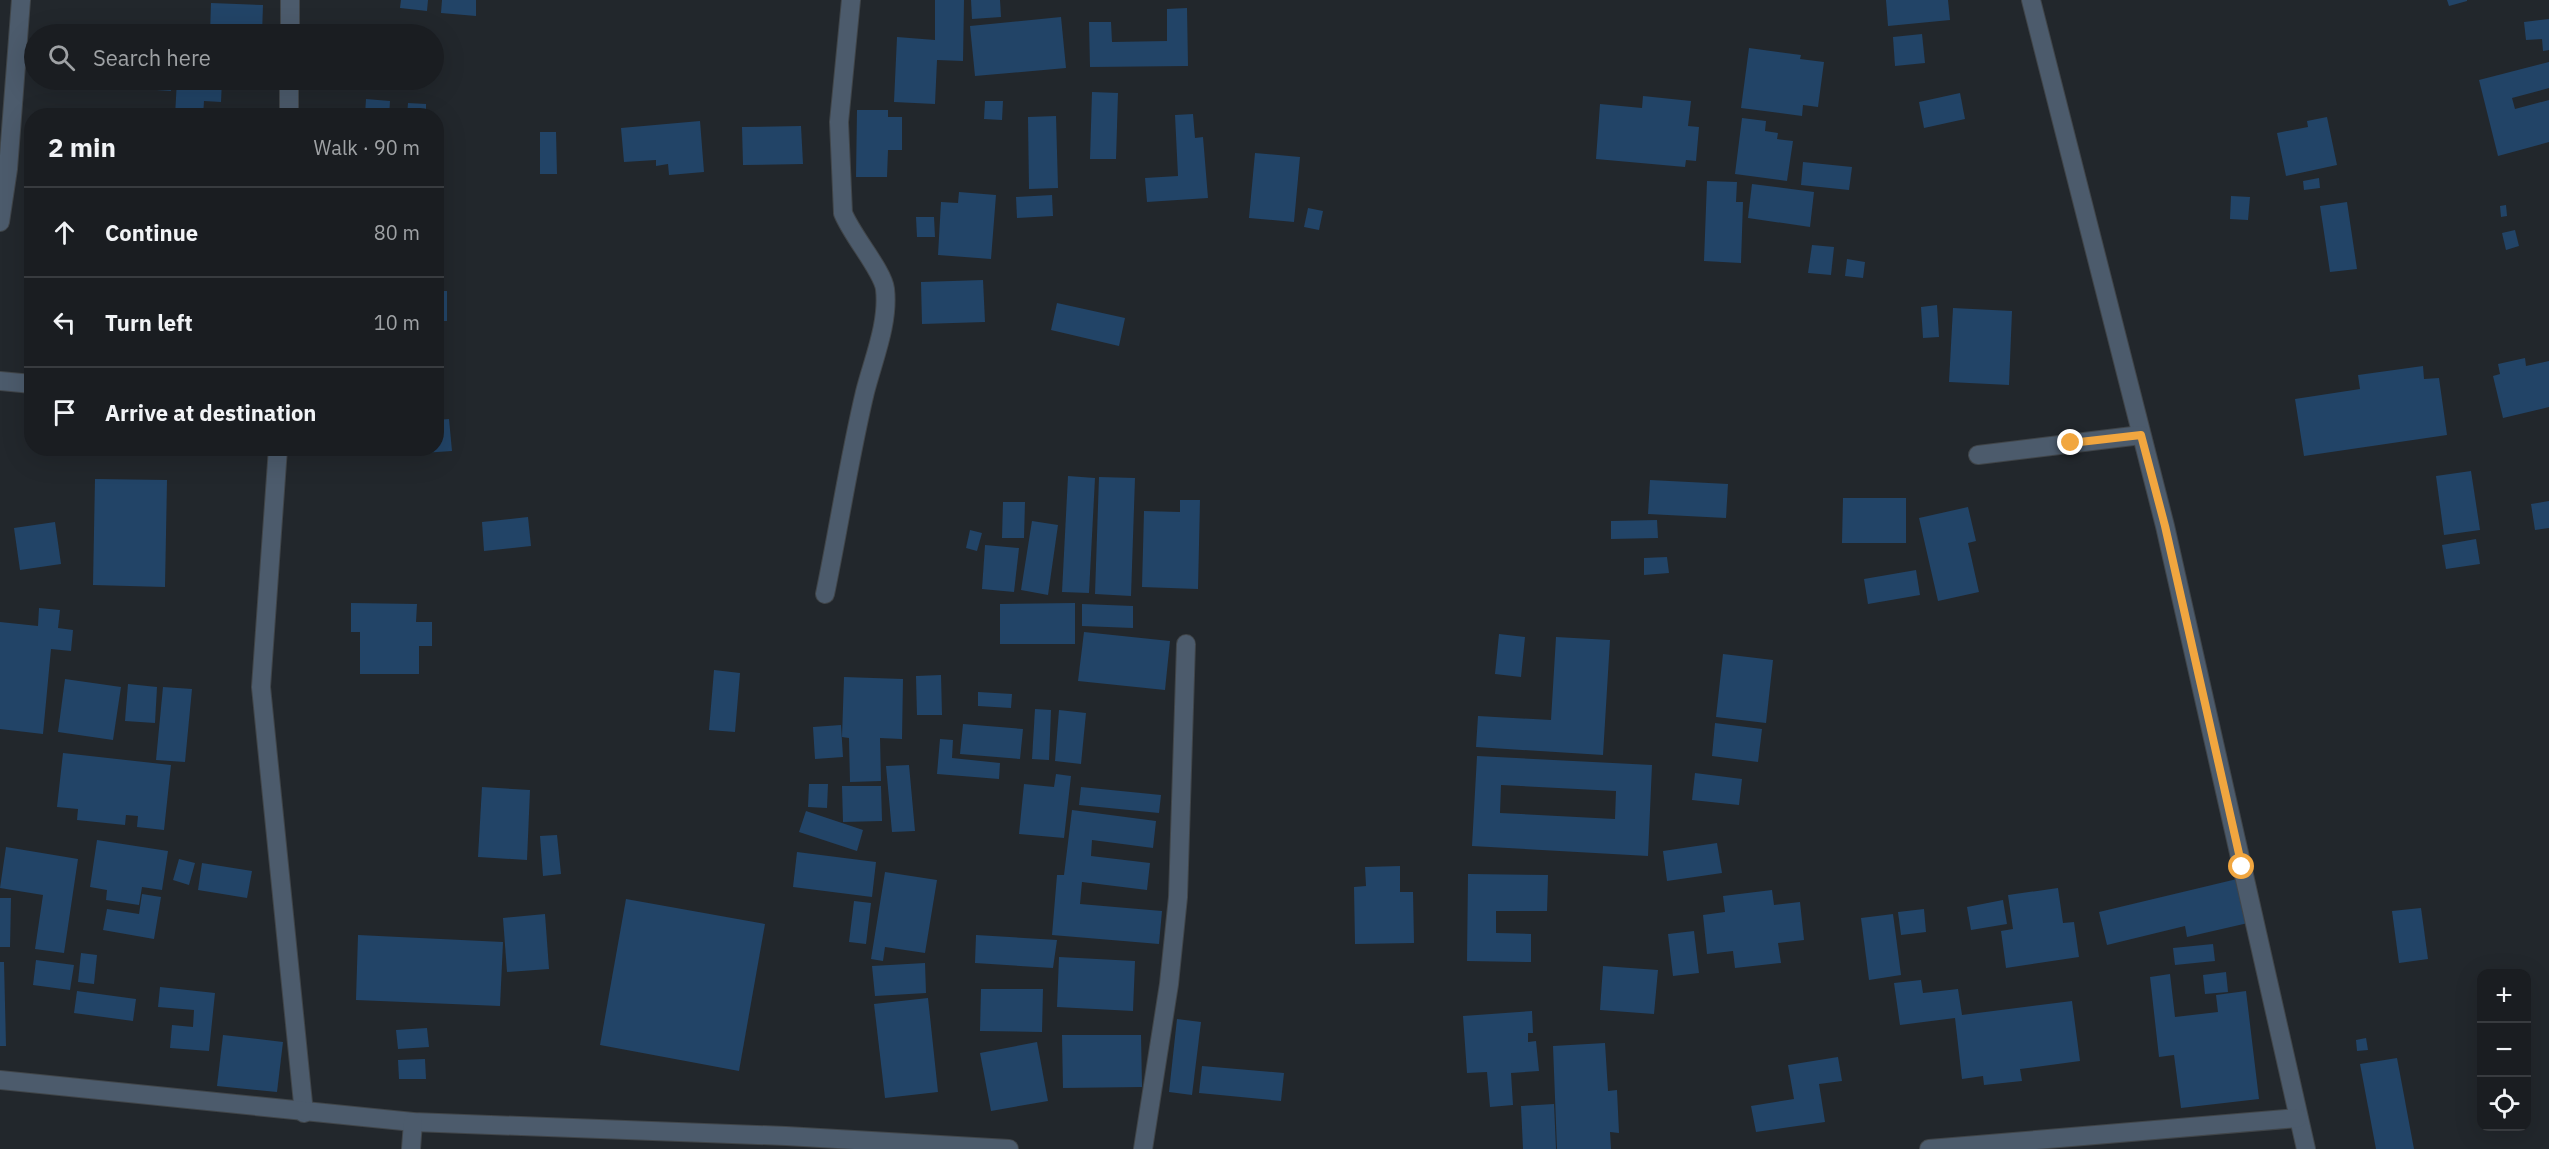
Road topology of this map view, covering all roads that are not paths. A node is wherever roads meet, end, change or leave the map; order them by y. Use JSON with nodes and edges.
{"nodes":[{"id":1,"x":21,"y":0,"type":"edge"},
{"id":2,"x":290,"y":0,"type":"edge"},
{"id":3,"x":851,"y":0,"type":"edge"},
{"id":4,"x":2031,"y":0,"type":"edge"},
{"id":5,"x":290,"y":24,"type":"edge"},
{"id":6,"x":289,"y":90,"type":"edge"},
{"id":7,"x":289,"y":108,"type":"edge"},
{"id":8,"x":0,"y":222,"type":"edge"},
{"id":9,"x":0,"y":381,"type":"edge"},
{"id":10,"x":24,"y":383,"type":"edge"},
{"id":11,"x":2141,"y":435,"type":"junction"},
{"id":12,"x":1978,"y":455,"type":"dead end"},
{"id":13,"x":277,"y":456,"type":"edge"},
{"id":14,"x":825,"y":594,"type":"dead end"},
{"id":15,"x":1185,"y":644,"type":"dead end"},
{"id":16,"x":0,"y":1080,"type":"edge"},
{"id":17,"x":304,"y":1113,"type":"junction"},
{"id":18,"x":2298,"y":1118,"type":"junction"},
{"id":19,"x":413,"y":1122,"type":"junction"},
{"id":20,"x":411,"y":1149,"type":"edge"},
{"id":21,"x":1009,"y":1149,"type":"edge"},
{"id":22,"x":1143,"y":1149,"type":"edge"},
{"id":23,"x":1929,"y":1149,"type":"edge"},
{"id":24,"x":2306,"y":1149,"type":"edge"}],
"edges":[{"from":1,"to":8,"type":"street"},
{"from":2,"to":5,"type":"street"},
{"from":3,"to":14,"type":"street"},
{"from":4,"to":11,"type":"street"},
{"from":6,"to":7,"type":"street"},
{"from":9,"to":10,"type":"street"},
{"from":11,"to":12,"type":"street"},
{"from":11,"to":18,"type":"street"},
{"from":13,"to":17,"type":"street"},
{"from":15,"to":22,"type":"street"},
{"from":16,"to":17,"type":"street"},
{"from":17,"to":19,"type":"street"},
{"from":18,"to":23,"type":"street"},
{"from":18,"to":24,"type":"street"},
{"from":19,"to":20,"type":"street"},
{"from":19,"to":21,"type":"street"}]}
